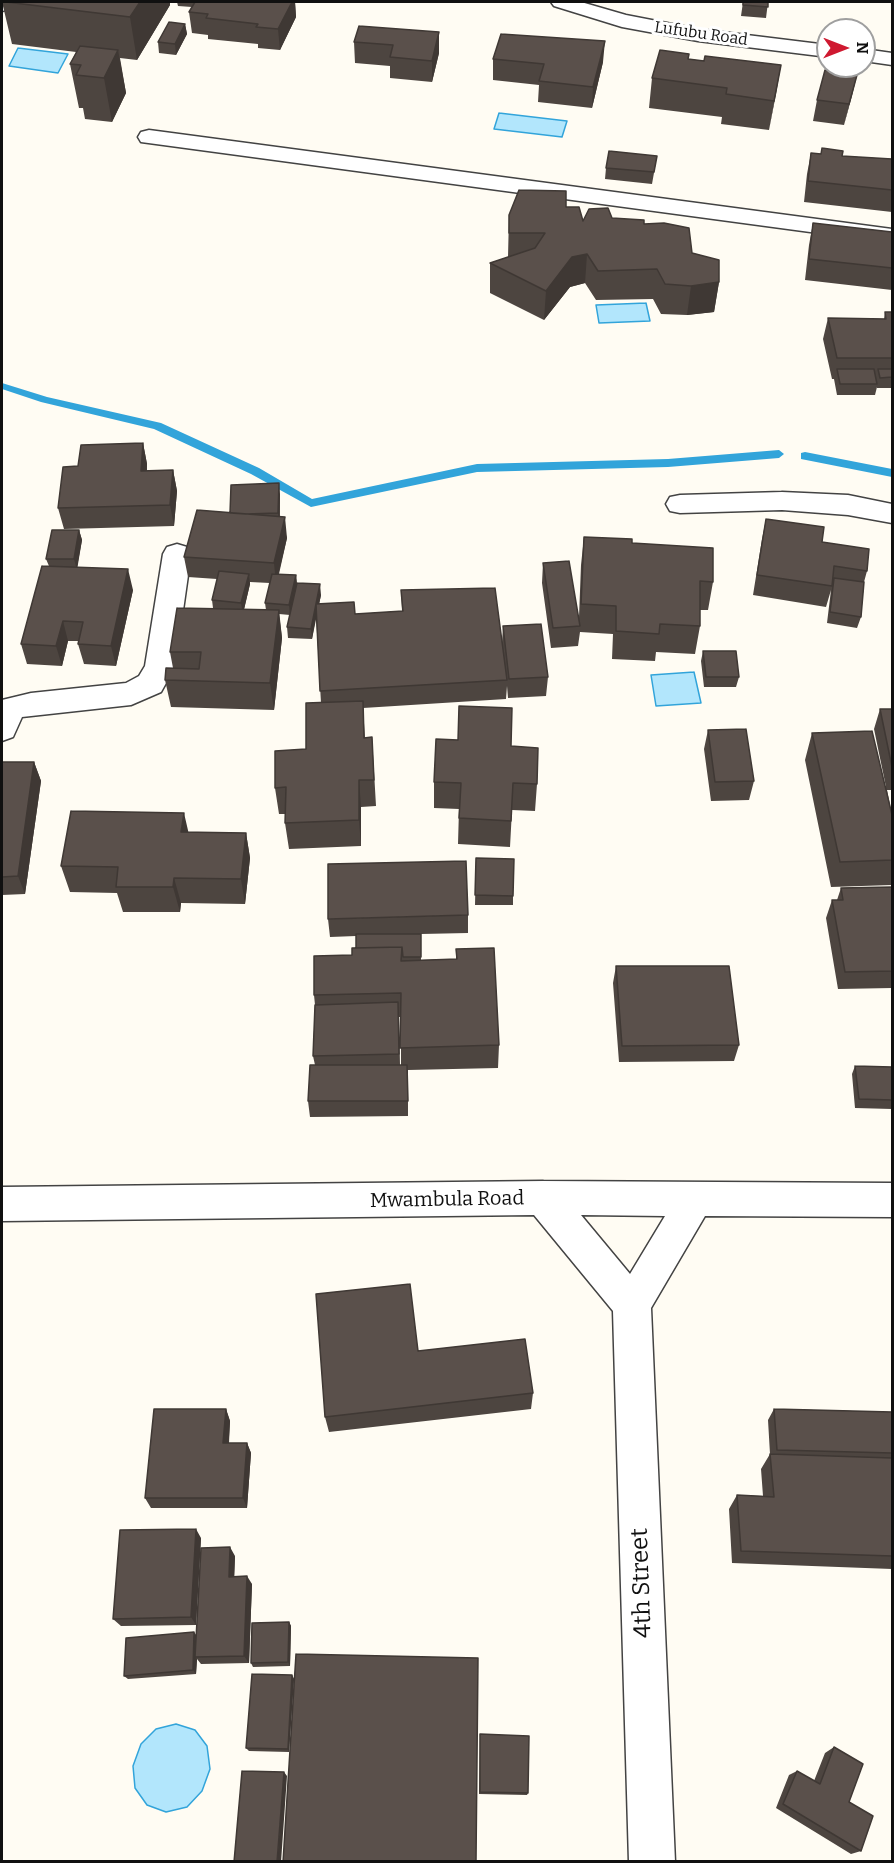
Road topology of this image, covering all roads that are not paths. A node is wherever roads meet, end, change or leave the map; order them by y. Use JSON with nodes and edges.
{"nodes":[{"id":1,"x":4,"y":2,"type":"edge"},
{"id":2,"x":574,"y":3,"type":"edge"},
{"id":3,"x":2,"y":5,"type":"edge"},
{"id":4,"x":816,"y":49,"type":"edge"},
{"id":5,"x":876,"y":57,"type":"edge"},
{"id":6,"x":892,"y":59,"type":"edge"},
{"id":7,"x":149,"y":137,"type":"dead end"},
{"id":8,"x":892,"y":236,"type":"edge"},
{"id":9,"x":680,"y":504,"type":"dead end"},
{"id":10,"x":892,"y":514,"type":"edge"},
{"id":11,"x":177,"y":554,"type":"dead end"},
{"id":12,"x":2,"y":729,"type":"edge"},
{"id":13,"x":543,"y":1198,"type":"junction"},
{"id":14,"x":696,"y":1198,"type":"junction"},
{"id":15,"x":892,"y":1200,"type":"edge"},
{"id":16,"x":2,"y":1204,"type":"edge"},
{"id":17,"x":633,"y":1305,"type":"junction"},
{"id":18,"x":652,"y":1862,"type":"edge"}],
"edges":[{"from":1,"to":3,"type":"street"},
{"from":2,"to":4,"type":"street","name":"Lufubu Road"},
{"from":5,"to":6,"type":"street"},
{"from":7,"to":8,"type":"street"},
{"from":9,"to":10,"type":"street"},
{"from":11,"to":12,"type":"street"},
{"from":13,"to":14,"type":"street","name":"Mwambula Road"},
{"from":13,"to":16,"type":"street","name":"Mwambula Road"},
{"from":13,"to":17,"type":"street"},
{"from":14,"to":15,"type":"street","name":"Mwambula Road"},
{"from":14,"to":17,"type":"street"},
{"from":17,"to":18,"type":"street","name":"4th Street"}]}
